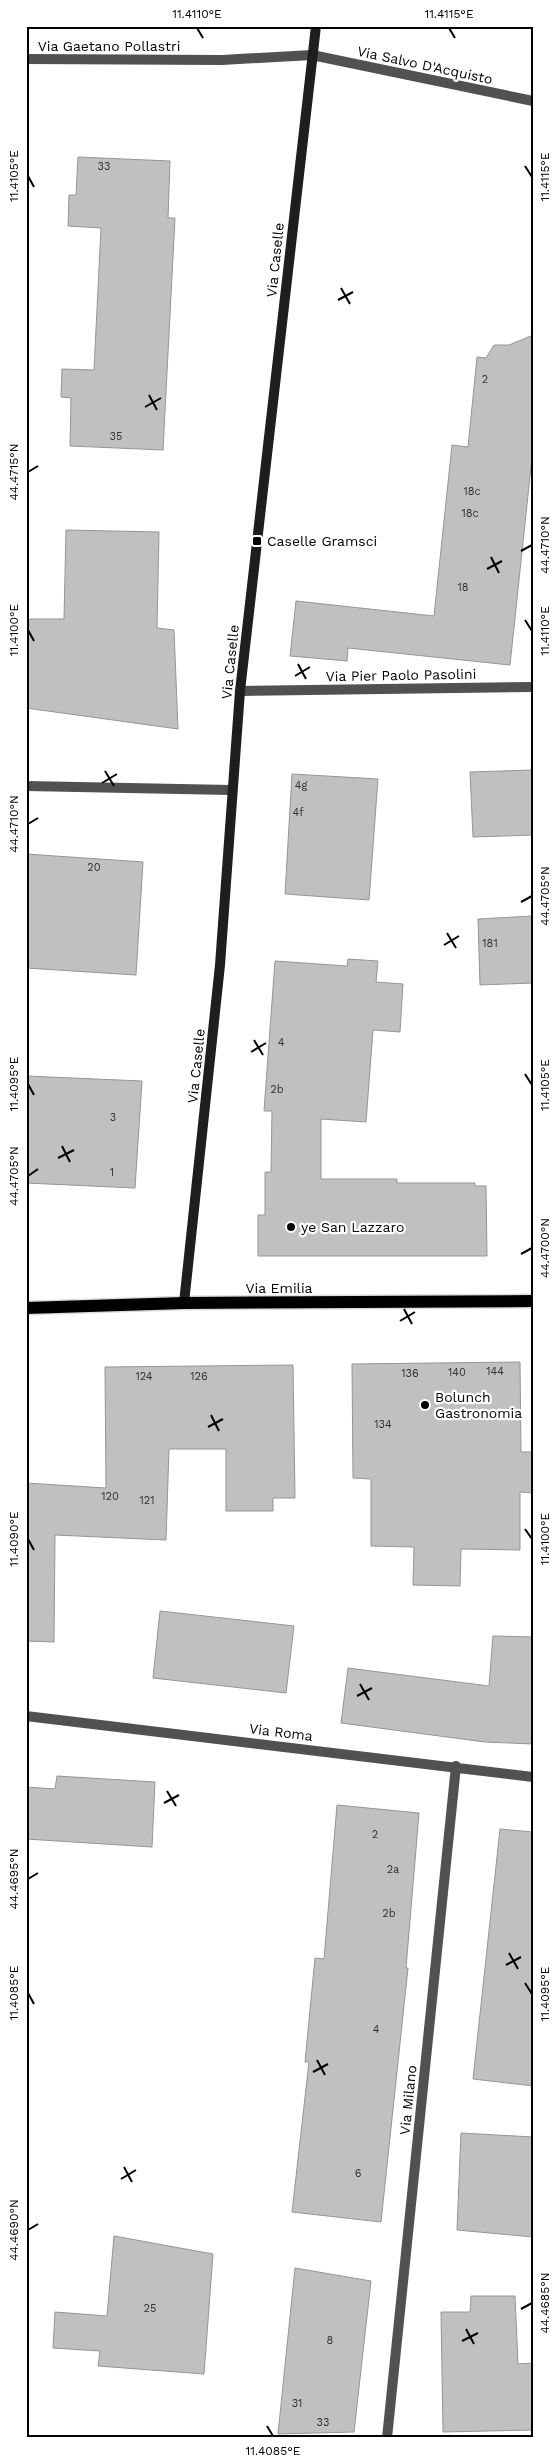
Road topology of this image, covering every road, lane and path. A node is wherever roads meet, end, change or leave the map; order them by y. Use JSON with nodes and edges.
{"nodes":[{"id":1,"x":316,"y":26,"type":"edge"},
{"id":2,"x":312,"y":55,"type":"junction"},
{"id":3,"x":26,"y":59,"type":"edge"},
{"id":4,"x":533,"y":101,"type":"edge"},
{"id":5,"x":533,"y":686,"type":"edge"},
{"id":6,"x":240,"y":691,"type":"junction"},
{"id":7,"x":26,"y":786,"type":"edge"},
{"id":8,"x":231,"y":790,"type":"junction"},
{"id":9,"x":533,"y":1301,"type":"edge"},
{"id":10,"x":184,"y":1303,"type":"junction"},
{"id":11,"x":26,"y":1308,"type":"edge"},
{"id":12,"x":26,"y":1716,"type":"edge"},
{"id":13,"x":456,"y":1766,"type":"junction"},
{"id":14,"x":533,"y":1777,"type":"edge"},
{"id":15,"x":387,"y":2438,"type":"edge"}],
"edges":[{"from":1,"to":2,"type":"street","name":"Via Caselle"},
{"from":2,"to":3,"type":"street","name":"Via Gaetano Pollastri"},
{"from":2,"to":4,"type":"street","name":"Via Salvo D'Acquisto"},
{"from":2,"to":6,"type":"street","name":"Via Caselle"},
{"from":5,"to":6,"type":"street","name":"Via Pier Paolo Pasolini"},
{"from":6,"to":8,"type":"street","name":"Via Caselle"},
{"from":7,"to":8,"type":"street"},
{"from":8,"to":10,"type":"street","name":"Via Caselle"},
{"from":9,"to":10,"type":"main road","name":"Via Emilia"},
{"from":10,"to":11,"type":"main road","name":"Via Emilia"},
{"from":12,"to":13,"type":"street","name":"Via Roma"},
{"from":13,"to":14,"type":"street","name":"Via Roma"},
{"from":13,"to":15,"type":"street","name":"Via Milano"}]}
